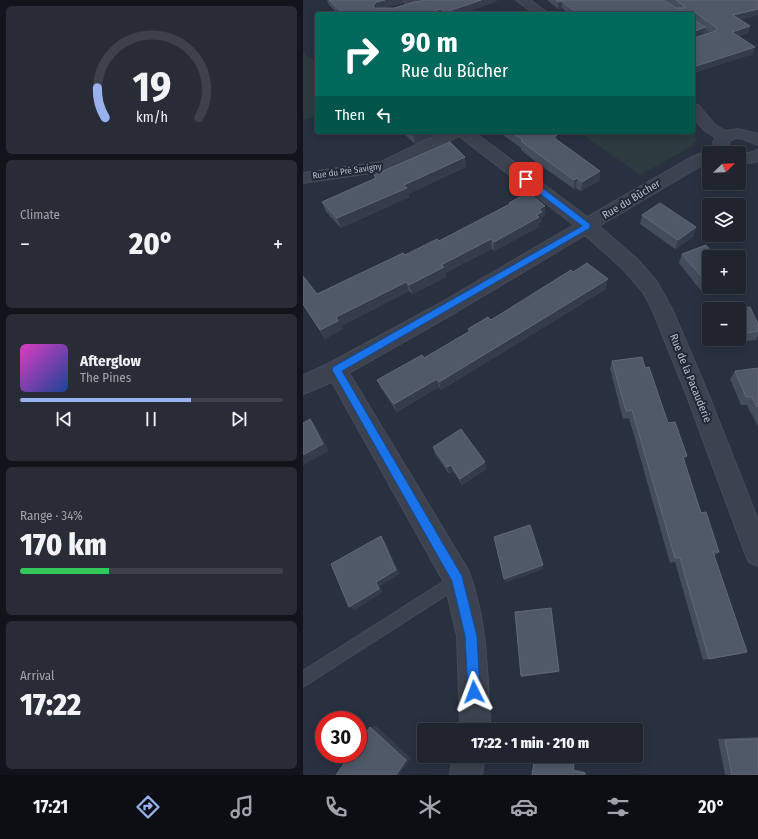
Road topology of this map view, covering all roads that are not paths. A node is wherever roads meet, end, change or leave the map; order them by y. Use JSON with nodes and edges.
{"nodes":[{"id":1,"x":444,"y":0,"type":"edge"},
{"id":2,"x":522,"y":0,"type":"edge"},
{"id":3,"x":408,"y":4,"type":"edge"},
{"id":4,"x":540,"y":12,"type":"edge"},
{"id":5,"x":695,"y":24,"type":"edge"},
{"id":6,"x":695,"y":41,"type":"edge"},
{"id":7,"x":695,"y":110,"type":"edge"},
{"id":8,"x":451,"y":134,"type":"edge"},
{"id":9,"x":467,"y":134,"type":"edge"},
{"id":10,"x":756,"y":137,"type":"edge"},
{"id":11,"x":721,"y":146,"type":"edge"},
{"id":12,"x":728,"y":146,"type":"edge"},
{"id":13,"x":758,"y":155,"type":"edge"},
{"id":14,"x":746,"y":157,"type":"edge"},
{"id":15,"x":702,"y":159,"type":"edge"},
{"id":16,"x":303,"y":178,"type":"edge"},
{"id":17,"x":587,"y":226,"type":"junction"},
{"id":18,"x":336,"y":370,"type":"junction"},
{"id":19,"x":303,"y":385,"type":"edge"},
{"id":20,"x":758,"y":553,"type":"edge"},
{"id":21,"x":458,"y":580,"type":"junction"},
{"id":22,"x":303,"y":680,"type":"edge"},
{"id":23,"x":475,"y":723,"type":"edge"},
{"id":24,"x":468,"y":763,"type":"edge"},
{"id":25,"x":466,"y":775,"type":"edge"}],
"edges":[{"from":1,"to":3,"type":"street"},
{"from":2,"to":4,"type":"street"},
{"from":5,"to":6,"type":"lane"},
{"from":7,"to":11,"type":"street"},
{"from":8,"to":16,"type":"street","name":"Rue du Pré Savigny"},
{"from":9,"to":17,"type":"street"},
{"from":10,"to":12,"type":"street"},
{"from":13,"to":14,"type":"street"},
{"from":15,"to":17,"type":"street","name":"Rue du Bûcher"},
{"from":17,"to":18,"type":"street","name":"Rue du Bûcher"},
{"from":17,"to":20,"type":"street","name":"Rue de la Pacauderie"},
{"from":18,"to":19,"type":"street","name":"Rue du Bûcher"},
{"from":18,"to":21,"type":"street"},
{"from":21,"to":22,"type":"lane"},
{"from":21,"to":23,"type":"street"},
{"from":24,"to":25,"type":"street"}]}
